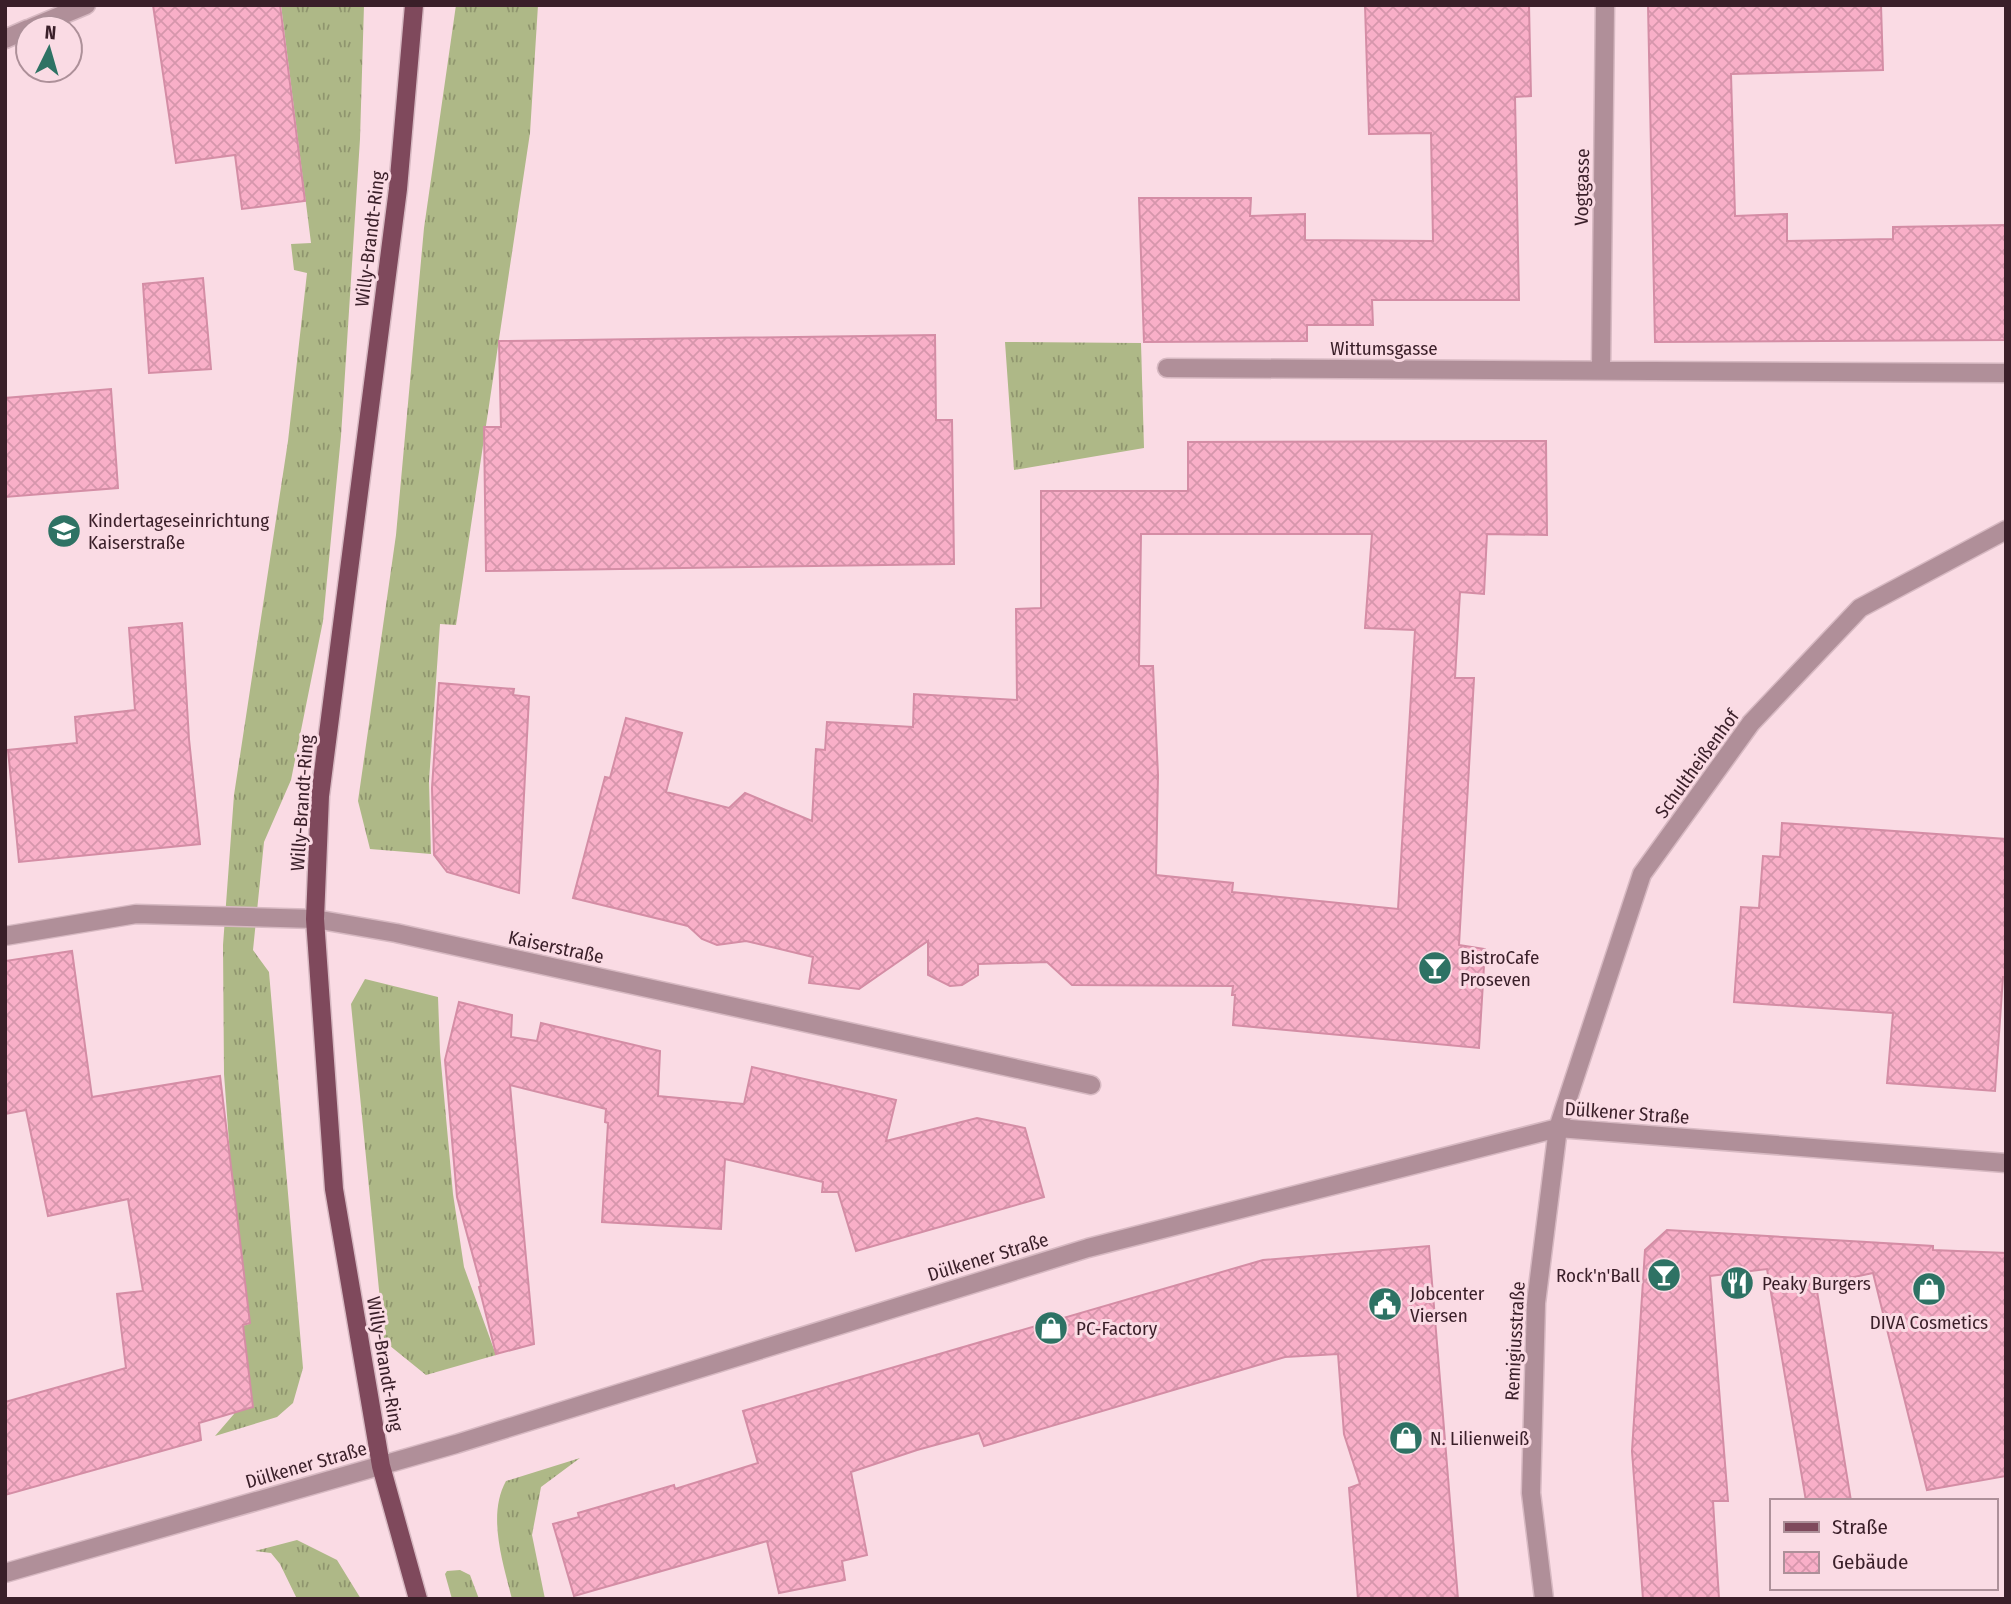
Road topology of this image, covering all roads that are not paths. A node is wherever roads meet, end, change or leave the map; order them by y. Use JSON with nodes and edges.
{"nodes":[{"id":1,"x":86,"y":5,"type":"edge"},
{"id":2,"x":414,"y":5,"type":"edge"},
{"id":3,"x":1605,"y":5,"type":"edge"},
{"id":4,"x":65,"y":14,"type":"edge"},
{"id":5,"x":1167,"y":368,"type":"dead end"},
{"id":6,"x":1601,"y":369,"type":"junction"},
{"id":7,"x":2006,"y":373,"type":"edge"},
{"id":8,"x":2006,"y":530,"type":"edge"},
{"id":9,"x":315,"y":919,"type":"junction"},
{"id":10,"x":5,"y":936,"type":"edge"},
{"id":11,"x":1091,"y":1085,"type":"dead end"},
{"id":12,"x":1558,"y":1128,"type":"junction"},
{"id":13,"x":2006,"y":1163,"type":"edge"},
{"id":14,"x":381,"y":1466,"type":"junction"},
{"id":15,"x":5,"y":1573,"type":"edge"},
{"id":16,"x":418,"y":1599,"type":"edge"},
{"id":17,"x":1544,"y":1599,"type":"edge"}],
"edges":[{"from":1,"to":4,"type":"street"},
{"from":2,"to":9,"type":"main road","name":"Willy-Brandt-Ring"},
{"from":3,"to":6,"type":"street","name":"Vogtgasse"},
{"from":5,"to":6,"type":"street","name":"Wittumsgasse"},
{"from":6,"to":7,"type":"street"},
{"from":8,"to":12,"type":"street","name":"Schultheißenhof"},
{"from":9,"to":10,"type":"street","name":"Kaiserstraße"},
{"from":9,"to":11,"type":"street","name":"Kaiserstraße"},
{"from":9,"to":14,"type":"main road","name":"Willy-Brandt-Ring"},
{"from":12,"to":13,"type":"street","name":"Dülkener Straße"},
{"from":12,"to":14,"type":"street","name":"Dülkener Straße"},
{"from":12,"to":17,"type":"street","name":"Remigiusstraße"},
{"from":14,"to":15,"type":"street","name":"Dülkener Straße"},
{"from":14,"to":16,"type":"main road","name":"Willy-Brandt-Ring"}]}
